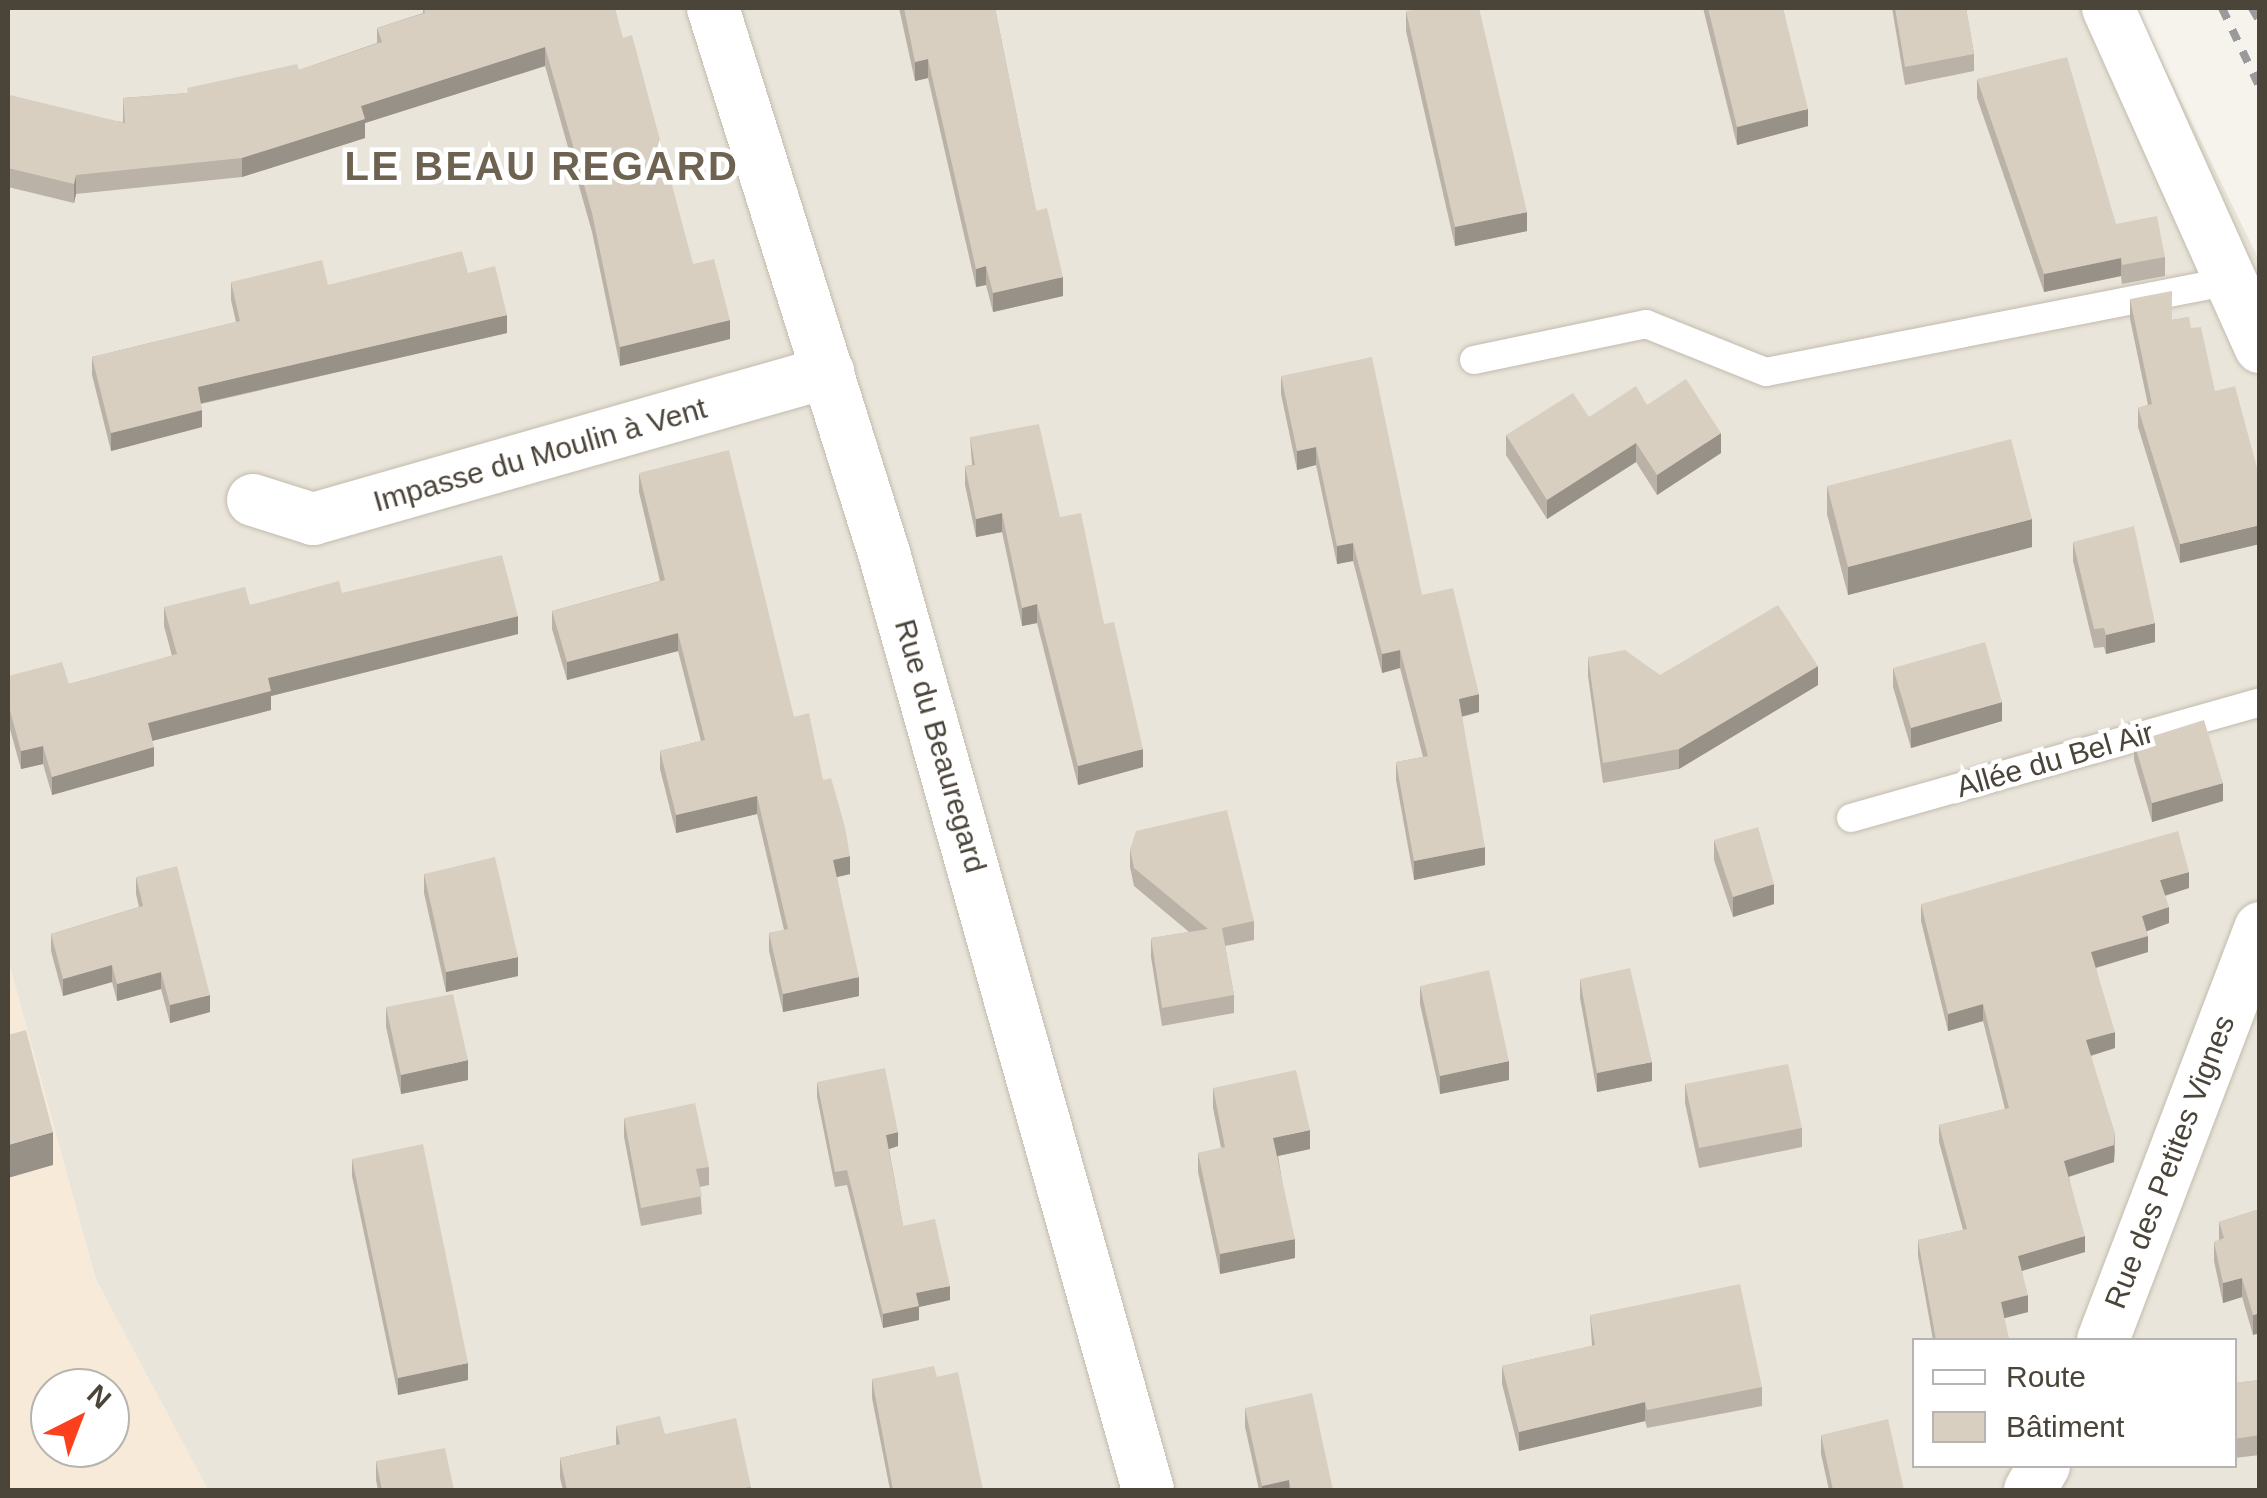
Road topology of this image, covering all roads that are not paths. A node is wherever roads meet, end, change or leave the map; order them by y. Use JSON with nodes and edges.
{"nodes":[{"id":1,"x":713,"y":8,"type":"edge"},
{"id":2,"x":2108,"y":8,"type":"edge"},
{"id":3,"x":2230,"y":281,"type":"junction"},
{"id":4,"x":2260,"y":346,"type":"edge"},
{"id":5,"x":1474,"y":360,"type":"dead end"},
{"id":6,"x":828,"y":372,"type":"junction"},
{"id":7,"x":253,"y":500,"type":"dead end"},
{"id":8,"x":2260,"y":702,"type":"edge"},
{"id":9,"x":1852,"y":818,"type":"dead end"},
{"id":10,"x":2260,"y":928,"type":"edge"},
{"id":11,"x":2104,"y":1338,"type":"edge"},
{"id":12,"x":2043,"y":1468,"type":"edge"},
{"id":13,"x":1148,"y":1490,"type":"edge"},
{"id":14,"x":2030,"y":1490,"type":"edge"}],
"edges":[{"from":1,"to":6,"type":"street","name":"Rue du Beauregard"},
{"from":2,"to":3,"type":"street"},
{"from":3,"to":4,"type":"street"},
{"from":3,"to":5,"type":"lane"},
{"from":6,"to":7,"type":"street","name":"Impasse du Moulin à Vent"},
{"from":6,"to":13,"type":"street","name":"Rue du Beauregard"},
{"from":8,"to":9,"type":"lane","name":"Allée du Bel Air"},
{"from":10,"to":11,"type":"street","name":"Rue des Petites Vignes"},
{"from":12,"to":14,"type":"street"}]}
